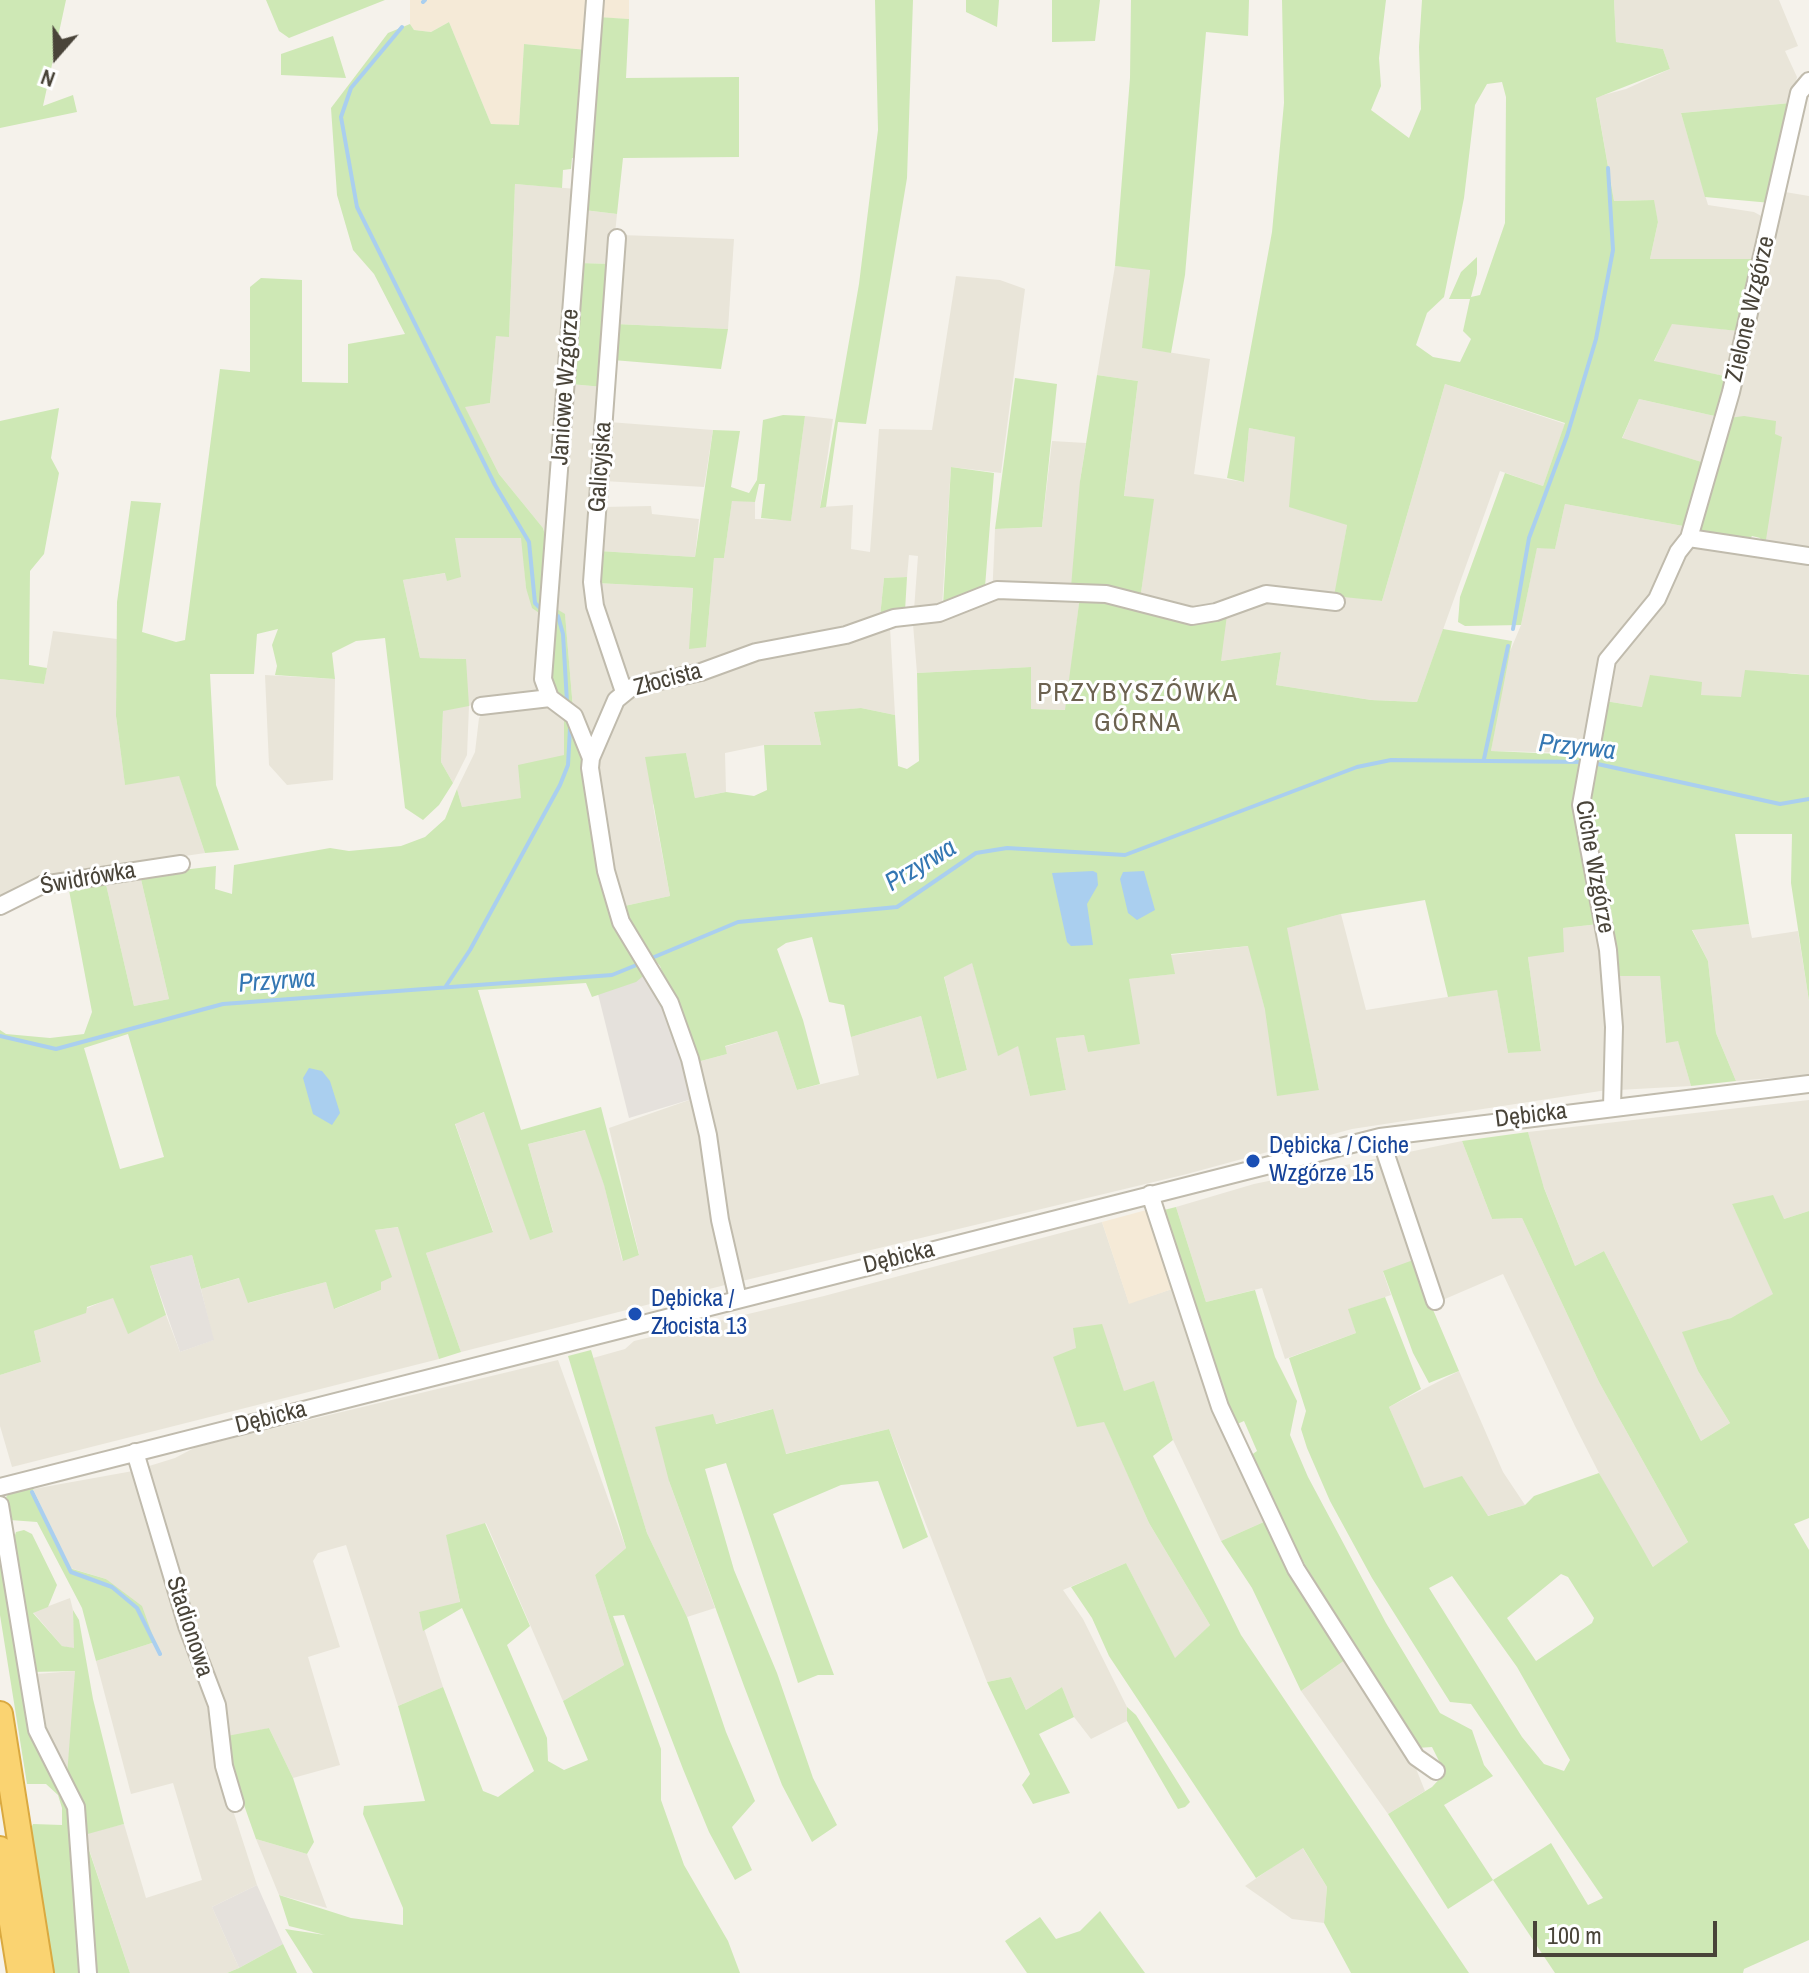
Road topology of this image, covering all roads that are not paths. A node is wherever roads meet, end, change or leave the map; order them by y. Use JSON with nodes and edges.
{"nodes":[{"id":1,"x":595,"y":0,"type":"edge"},
{"id":2,"x":1809,"y":81,"type":"edge"},
{"id":3,"x":617,"y":238,"type":"dead end"},
{"id":4,"x":1689,"y":538,"type":"junction"},
{"id":5,"x":1809,"y":556,"type":"edge"},
{"id":6,"x":1336,"y":602,"type":"dead end"},
{"id":7,"x":624,"y":692,"type":"junction"},
{"id":8,"x":550,"y":698,"type":"junction"},
{"id":9,"x":481,"y":706,"type":"dead end"},
{"id":10,"x":591,"y":758,"type":"junction"},
{"id":11,"x":181,"y":864,"type":"dead end"},
{"id":12,"x":0,"y":906,"type":"edge"},
{"id":13,"x":1809,"y":1084,"type":"edge"},
{"id":14,"x":1612,"y":1107,"type":"junction"},
{"id":15,"x":1380,"y":1137,"type":"junction"},
{"id":16,"x":1150,"y":1194,"type":"junction"},
{"id":17,"x":738,"y":1299,"type":"junction"},
{"id":18,"x":1435,"y":1301,"type":"dead end"},
{"id":19,"x":135,"y":1452,"type":"junction"},
{"id":20,"x":0,"y":1487,"type":"edge"},
{"id":21,"x":0,"y":1505,"type":"edge"},
{"id":22,"x":0,"y":1714,"type":"edge"},
{"id":23,"x":1436,"y":1771,"type":"dead end"},
{"id":24,"x":235,"y":1803,"type":"dead end"},
{"id":25,"x":0,"y":1849,"type":"edge"},
{"id":26,"x":20,"y":1973,"type":"edge"},
{"id":27,"x":41,"y":1973,"type":"edge"},
{"id":28,"x":88,"y":1973,"type":"edge"}],
"edges":[{"from":1,"to":8,"type":"street","name":"Janiowe Wzgórze"},
{"from":2,"to":4,"type":"street","name":"Zielone Wzgórze"},
{"from":3,"to":7,"type":"street","name":"Galicyjska"},
{"from":4,"to":5,"type":"street"},
{"from":4,"to":14,"type":"street","name":"Ciche Wzgórze"},
{"from":6,"to":7,"type":"street","name":"Złocista"},
{"from":7,"to":10,"type":"street","name":"Złocista"},
{"from":8,"to":9,"type":"street"},
{"from":8,"to":10,"type":"street"},
{"from":10,"to":17,"type":"street","name":"Złocista"},
{"from":11,"to":12,"type":"street","name":"Świdrówka"},
{"from":13,"to":14,"type":"street","name":"Dębicka"},
{"from":14,"to":15,"type":"street","name":"Dębicka"},
{"from":15,"to":16,"type":"street","name":"Dębicka"},
{"from":15,"to":18,"type":"street"},
{"from":16,"to":17,"type":"street","name":"Dębicka"},
{"from":16,"to":23,"type":"street"},
{"from":17,"to":19,"type":"street","name":"Dębicka"},
{"from":19,"to":20,"type":"street","name":"Dębicka"},
{"from":19,"to":24,"type":"street","name":"Stadionowa"},
{"from":21,"to":28,"type":"street"},
{"from":22,"to":27,"type":"highway"},
{"from":25,"to":26,"type":"highway"}]}
